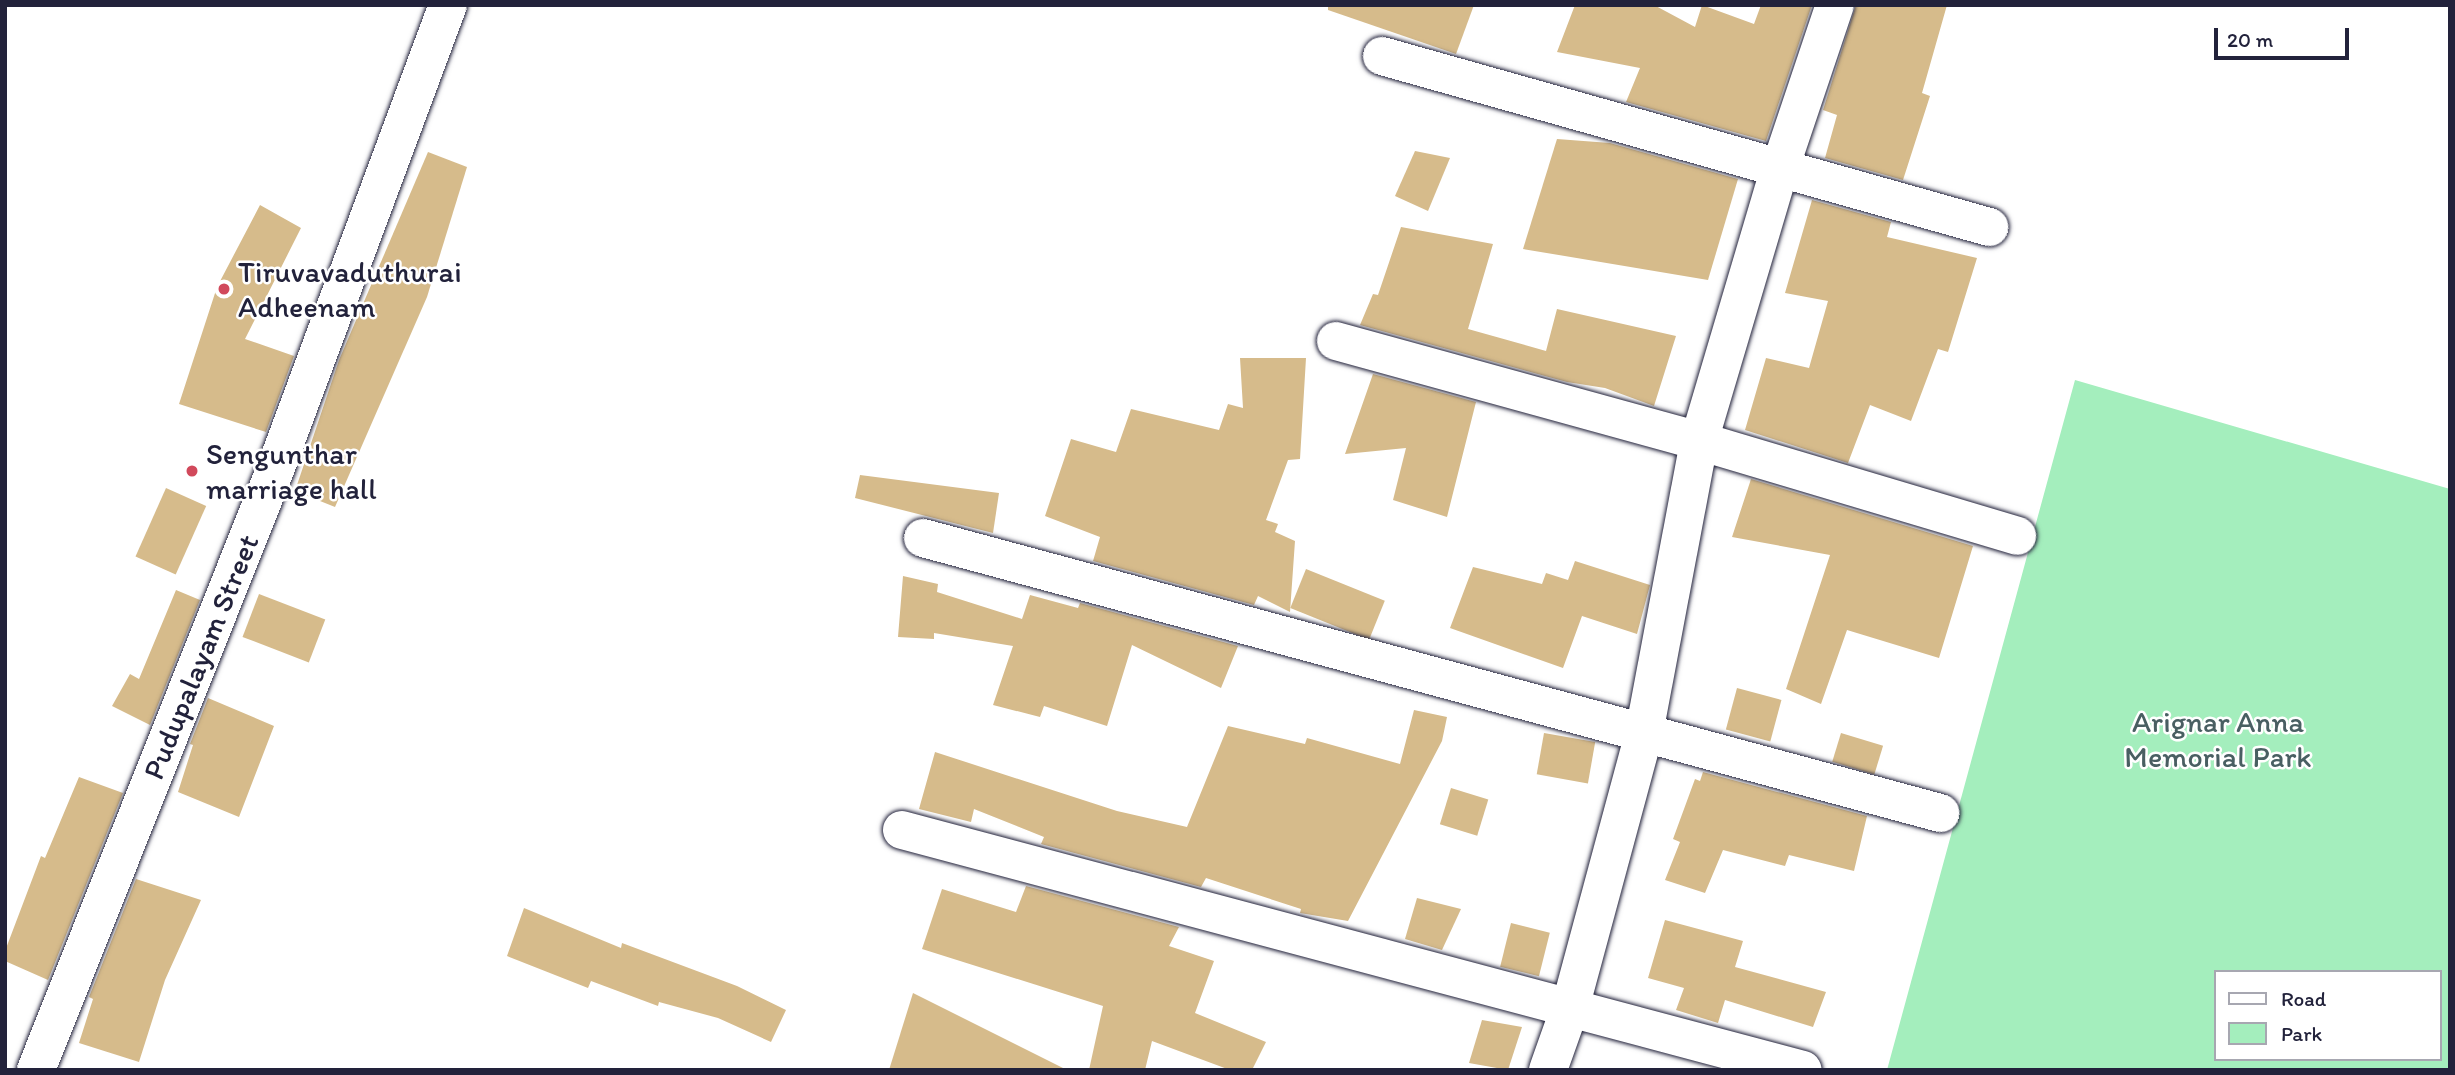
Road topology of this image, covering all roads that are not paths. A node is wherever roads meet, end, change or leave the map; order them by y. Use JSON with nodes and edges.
{"nodes":[{"id":1,"x":448,"y":5,"type":"edge"},
{"id":2,"x":1835,"y":5,"type":"edge"},
{"id":3,"x":1382,"y":56,"type":"dead end"},
{"id":4,"x":1779,"y":171,"type":"junction"},
{"id":5,"x":1989,"y":227,"type":"dead end"},
{"id":6,"x":1336,"y":341,"type":"dead end"},
{"id":7,"x":1699,"y":441,"type":"junction"},
{"id":8,"x":2017,"y":536,"type":"dead end"},
{"id":9,"x":923,"y":538,"type":"dead end"},
{"id":10,"x":1644,"y":733,"type":"junction"},
{"id":11,"x":1940,"y":813,"type":"dead end"},
{"id":12,"x":902,"y":831,"type":"dead end"},
{"id":13,"x":1570,"y":1008,"type":"junction"},
{"id":14,"x":36,"y":1070,"type":"edge"},
{"id":15,"x":1548,"y":1070,"type":"edge"},
{"id":16,"x":1803,"y":1070,"type":"edge"}],
"edges":[{"from":1,"to":14,"type":"street","name":"Pudupalayam Street"},
{"from":2,"to":4,"type":"street"},
{"from":3,"to":4,"type":"street"},
{"from":4,"to":5,"type":"street"},
{"from":4,"to":7,"type":"street"},
{"from":6,"to":7,"type":"street"},
{"from":7,"to":8,"type":"street"},
{"from":7,"to":10,"type":"street"},
{"from":9,"to":10,"type":"street"},
{"from":10,"to":11,"type":"street"},
{"from":10,"to":13,"type":"street"},
{"from":12,"to":13,"type":"street"},
{"from":13,"to":15,"type":"street"},
{"from":13,"to":16,"type":"street"}]}
